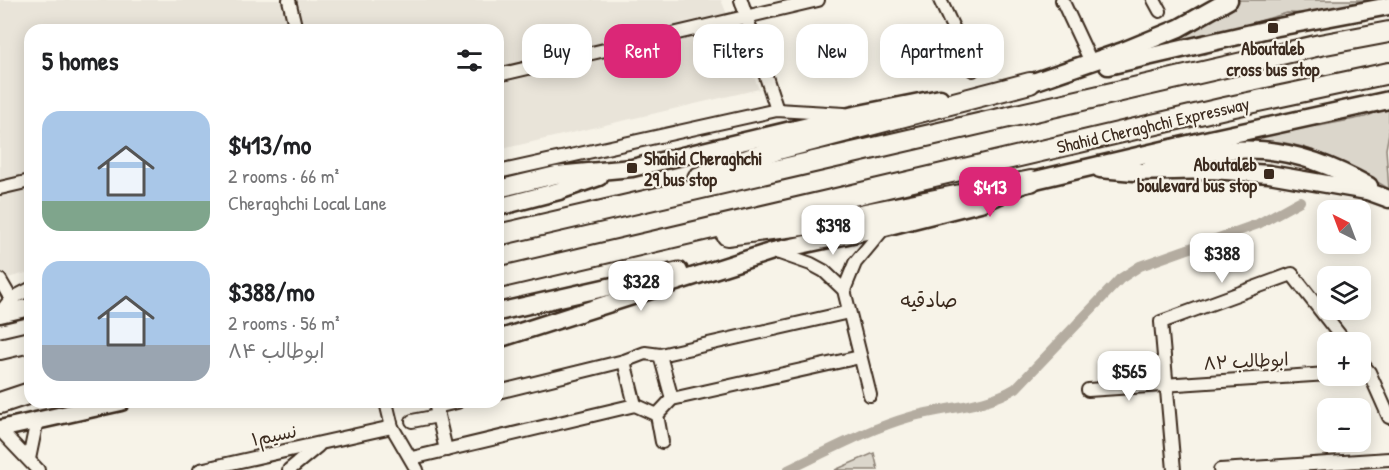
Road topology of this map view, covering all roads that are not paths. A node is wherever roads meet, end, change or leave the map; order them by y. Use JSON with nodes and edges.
{"nodes":[{"id":1,"x":289,"y":0,"type":"edge"},
{"id":2,"x":741,"y":0,"type":"edge"},
{"id":3,"x":818,"y":0,"type":"edge"},
{"id":4,"x":940,"y":0,"type":"edge"},
{"id":5,"x":1062,"y":0,"type":"edge"},
{"id":6,"x":1229,"y":0,"type":"edge"},
{"id":7,"x":1389,"y":6,"type":"edge"},
{"id":8,"x":748,"y":17,"type":"junction"},
{"id":9,"x":295,"y":24,"type":"edge"},
{"id":10,"x":951,"y":24,"type":"edge"},
{"id":11,"x":1389,"y":32,"type":"edge"},
{"id":12,"x":1091,"y":62,"type":"junction"},
{"id":13,"x":504,"y":74,"type":"edge"},
{"id":14,"x":1389,"y":74,"type":"edge"},
{"id":15,"x":1030,"y":83,"type":"junction"},
{"id":16,"x":1389,"y":100,"type":"edge"},
{"id":17,"x":777,"y":110,"type":"junction"},
{"id":18,"x":854,"y":115,"type":"junction"},
{"id":19,"x":1084,"y":168,"type":"junction"},
{"id":20,"x":620,"y":170,"type":"junction"},
{"id":21,"x":504,"y":171,"type":"edge"},
{"id":22,"x":1134,"y":172,"type":"junction"},
{"id":23,"x":24,"y":182,"type":"edge"},
{"id":24,"x":1031,"y":182,"type":"junction"},
{"id":25,"x":0,"y":188,"type":"edge"},
{"id":26,"x":504,"y":188,"type":"edge"},
{"id":27,"x":1389,"y":198,"type":"edge"},
{"id":28,"x":642,"y":202,"type":"junction"},
{"id":29,"x":504,"y":205,"type":"edge"},
{"id":30,"x":885,"y":227,"type":"junction"},
{"id":31,"x":504,"y":234,"type":"edge"},
{"id":32,"x":668,"y":239,"type":"junction"},
{"id":33,"x":773,"y":250,"type":"junction"},
{"id":34,"x":504,"y":277,"type":"edge"},
{"id":35,"x":0,"y":280,"type":"edge"},
{"id":36,"x":844,"y":290,"type":"junction"},
{"id":37,"x":24,"y":292,"type":"edge"},
{"id":38,"x":11,"y":299,"type":"junction"},
{"id":39,"x":24,"y":308,"type":"edge"},
{"id":40,"x":504,"y":311,"type":"edge"},
{"id":41,"x":849,"y":312,"type":"junction"},
{"id":42,"x":0,"y":314,"type":"edge"},
{"id":43,"x":1337,"y":332,"type":"edge"},
{"id":44,"x":24,"y":337,"type":"edge"},
{"id":45,"x":504,"y":337,"type":"edge"},
{"id":46,"x":0,"y":339,"type":"edge"},
{"id":47,"x":24,"y":343,"type":"edge"},
{"id":48,"x":0,"y":349,"type":"edge"},
{"id":49,"x":660,"y":355,"type":"junction"},
{"id":50,"x":860,"y":357,"type":"junction"},
{"id":51,"x":624,"y":361,"type":"junction"},
{"id":52,"x":1317,"y":375,"type":"edge"},
{"id":53,"x":1371,"y":383,"type":"edge"},
{"id":54,"x":1167,"y":384,"type":"junction"},
{"id":55,"x":24,"y":388,"type":"edge"},
{"id":56,"x":1088,"y":390,"type":"dead end"},
{"id":57,"x":504,"y":391,"type":"edge"},
{"id":58,"x":0,"y":394,"type":"edge"},
{"id":59,"x":24,"y":395,"type":"edge"},
{"id":60,"x":870,"y":395,"type":"dead end"},
{"id":61,"x":672,"y":399,"type":"junction"},
{"id":62,"x":0,"y":403,"type":"edge"},
{"id":63,"x":635,"y":405,"type":"junction"},
{"id":64,"x":93,"y":408,"type":"edge"},
{"id":65,"x":387,"y":408,"type":"edge"},
{"id":66,"x":436,"y":408,"type":"edge"},
{"id":67,"x":657,"y":415,"type":"junction"},
{"id":68,"x":438,"y":416,"type":"junction"},
{"id":69,"x":1389,"y":417,"type":"edge"},
{"id":70,"x":37,"y":420,"type":"junction"},
{"id":71,"x":412,"y":421,"type":"dead end"},
{"id":72,"x":392,"y":427,"type":"junction"},
{"id":73,"x":0,"y":430,"type":"edge"},
{"id":74,"x":662,"y":442,"type":"dead end"},
{"id":75,"x":321,"y":443,"type":"junction"},
{"id":76,"x":446,"y":450,"type":"junction"},
{"id":77,"x":29,"y":459,"type":"junction"},
{"id":78,"x":1389,"y":459,"type":"edge"},
{"id":79,"x":414,"y":464,"type":"edge"},
{"id":80,"x":238,"y":466,"type":"edge"},
{"id":81,"x":38,"y":470,"type":"edge"},
{"id":82,"x":200,"y":470,"type":"edge"},
{"id":83,"x":289,"y":470,"type":"edge"},
{"id":84,"x":1174,"y":470,"type":"edge"},
{"id":85,"x":1220,"y":470,"type":"edge"}],
"edges":[{"from":1,"to":9,"type":"street"},
{"from":2,"to":8,"type":"street"},
{"from":3,"to":8,"type":"street"},
{"from":4,"to":10,"type":"street"},
{"from":5,"to":12,"type":"street"},
{"from":6,"to":12,"type":"main road"},
{"from":7,"to":15,"type":"main road"},
{"from":8,"to":13,"type":"street"},
{"from":8,"to":17,"type":"street"},
{"from":11,"to":28,"type":"highway"},
{"from":12,"to":15,"type":"main road"},
{"from":14,"to":32,"type":"highway","name":"Shahid Cheraghchi Expressway"},
{"from":15,"to":18,"type":"main road"},
{"from":15,"to":28,"type":"highway"},
{"from":16,"to":19,"type":"main road"},
{"from":17,"to":18,"type":"street"},
{"from":17,"to":21,"type":"street"},
{"from":18,"to":20,"type":"main road"},
{"from":19,"to":22,"type":"main road"},
{"from":19,"to":24,"type":"main road"},
{"from":20,"to":26,"type":"main road"},
{"from":20,"to":29,"type":"main road"},
{"from":22,"to":27,"type":"main road"},
{"from":22,"to":27,"type":"main road"},
{"from":23,"to":25,"type":"street"},
{"from":24,"to":30,"type":"main road"},
{"from":24,"to":32,"type":"highway"},
{"from":28,"to":31,"type":"highway"},
{"from":30,"to":33,"type":"main road"},
{"from":30,"to":36,"type":"street"},
{"from":32,"to":34,"type":"highway","name":"Shahid Cheraghchi Expressway"},
{"from":33,"to":36,"type":"street"},
{"from":33,"to":40,"type":"main road"},
{"from":33,"to":45,"type":"main road"},
{"from":35,"to":38,"type":"street"},
{"from":36,"to":41,"type":"street"},
{"from":37,"to":38,"type":"street"},
{"from":38,"to":42,"type":"street"},
{"from":39,"to":42,"type":"main road"},
{"from":41,"to":49,"type":"street"},
{"from":41,"to":50,"type":"street"},
{"from":43,"to":54,"type":"street"},
{"from":44,"to":46,"type":"highway"},
{"from":47,"to":48,"type":"highway"},
{"from":49,"to":51,"type":"street"},
{"from":49,"to":61,"type":"street"},
{"from":50,"to":60,"type":"street"},
{"from":50,"to":61,"type":"street"},
{"from":51,"to":57,"type":"street"},
{"from":51,"to":63,"type":"street"},
{"from":52,"to":54,"type":"street","name":"ابوطالب ۸۲"},
{"from":53,"to":69,"type":"street"},
{"from":54,"to":56,"type":"street","name":"ابوطالب ۸۲"},
{"from":54,"to":84,"type":"street"},
{"from":55,"to":58,"type":"highway"},
{"from":59,"to":62,"type":"highway"},
{"from":61,"to":67,"type":"street"},
{"from":63,"to":67,"type":"street"},
{"from":63,"to":76,"type":"street"},
{"from":64,"to":70,"type":"main road"},
{"from":65,"to":72,"type":"street"},
{"from":66,"to":68,"type":"street"},
{"from":67,"to":74,"type":"street"},
{"from":68,"to":71,"type":"street"},
{"from":68,"to":76,"type":"street"},
{"from":70,"to":73,"type":"main road"},
{"from":70,"to":77,"type":"street"},
{"from":72,"to":75,"type":"street","name":"نسیم۱"},
{"from":72,"to":79,"type":"street"},
{"from":73,"to":77,"type":"street"},
{"from":75,"to":80,"type":"street","name":"نسیم۱"},
{"from":75,"to":83,"type":"street"},
{"from":76,"to":79,"type":"street"},
{"from":77,"to":81,"type":"street"},
{"from":78,"to":85,"type":"street"},
{"from":80,"to":82,"type":"street","name":"نسیم۱"}]}
